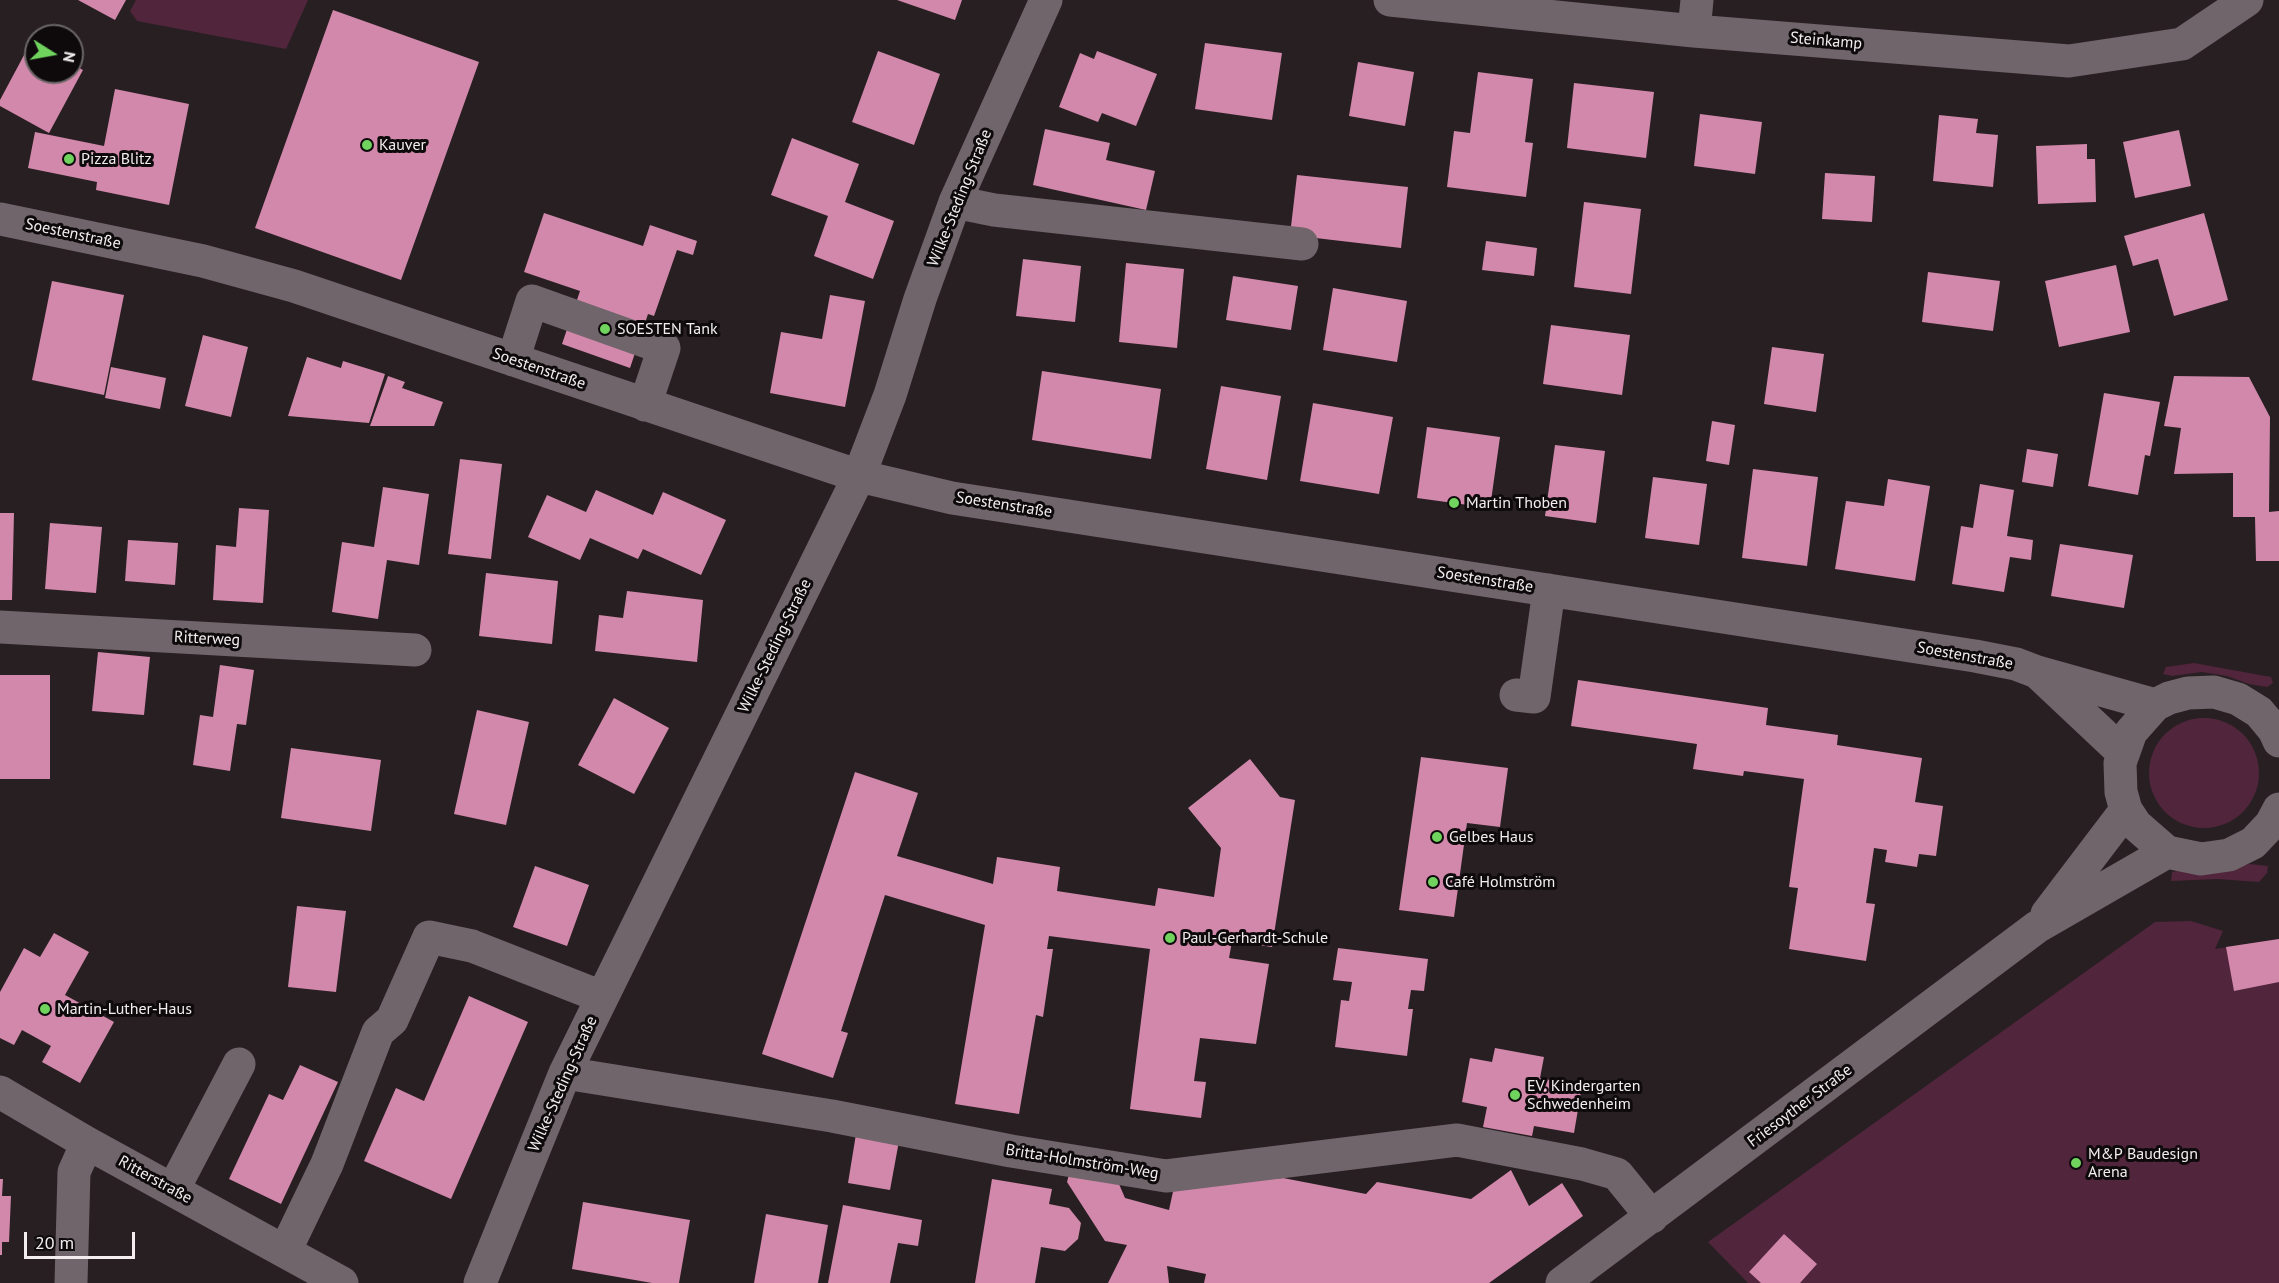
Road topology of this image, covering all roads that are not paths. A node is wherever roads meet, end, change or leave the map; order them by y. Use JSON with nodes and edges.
{"nodes":[{"id":1,"x":1046,"y":0,"type":"edge"},
{"id":2,"x":1390,"y":0,"type":"edge"},
{"id":3,"x":2247,"y":0,"type":"edge"},
{"id":4,"x":1696,"y":15,"type":"edge"},
{"id":5,"x":955,"y":202,"type":"junction"},
{"id":6,"x":0,"y":219,"type":"edge"},
{"id":7,"x":1302,"y":244,"type":"dead end"},
{"id":8,"x":513,"y":360,"type":"junction"},
{"id":9,"x":645,"y":405,"type":"junction"},
{"id":10,"x":859,"y":476,"type":"junction"},
{"id":11,"x":1549,"y":590,"type":"junction"},
{"id":12,"x":0,"y":627,"type":"edge"},
{"id":13,"x":415,"y":650,"type":"dead end"},
{"id":14,"x":2037,"y":672,"type":"junction"},
{"id":15,"x":1516,"y":695,"type":"dead end"},
{"id":16,"x":2155,"y":705,"type":"junction"},
{"id":17,"x":2269,"y":709,"type":"edge"},
{"id":18,"x":2279,"y":741,"type":"edge"},
{"id":19,"x":2122,"y":752,"type":"junction"},
{"id":20,"x":2279,"y":809,"type":"edge"},
{"id":21,"x":2126,"y":810,"type":"junction"},
{"id":22,"x":2266,"y":847,"type":"edge"},
{"id":23,"x":2168,"y":852,"type":"junction"},
{"id":24,"x":2037,"y":927,"type":"junction"},
{"id":25,"x":602,"y":998,"type":"junction"},
{"id":26,"x":239,"y":1064,"type":"dead end"},
{"id":27,"x":565,"y":1073,"type":"junction"},
{"id":28,"x":0,"y":1092,"type":"edge"},
{"id":29,"x":87,"y":1143,"type":"junction"},
{"id":30,"x":173,"y":1190,"type":"junction"},
{"id":31,"x":1652,"y":1217,"type":"junction"},
{"id":32,"x":285,"y":1251,"type":"junction"},
{"id":33,"x":71,"y":1283,"type":"edge"},
{"id":34,"x":342,"y":1283,"type":"edge"},
{"id":35,"x":480,"y":1283,"type":"edge"},
{"id":36,"x":1562,"y":1283,"type":"edge"}],
"edges":[{"from":1,"to":5,"type":"street","name":"Wilke-Steding-Straße"},
{"from":2,"to":4,"type":"street","name":"Steinkamp"},
{"from":3,"to":4,"type":"street","name":"Steinkamp"},
{"from":5,"to":7,"type":"street"},
{"from":5,"to":10,"type":"street","name":"Wilke-Steding-Straße"},
{"from":6,"to":8,"type":"street","name":"Soestenstraße"},
{"from":8,"to":9,"type":"street","name":"Soestenstraße"},
{"from":8,"to":9,"type":"street"},
{"from":9,"to":10,"type":"street","name":"Soestenstraße"},
{"from":10,"to":11,"type":"street","name":"Soestenstraße"},
{"from":10,"to":25,"type":"street","name":"Wilke-Steding-Straße"},
{"from":11,"to":14,"type":"street","name":"Soestenstraße"},
{"from":11,"to":15,"type":"street"},
{"from":12,"to":13,"type":"street","name":"Ritterweg"},
{"from":14,"to":16,"type":"street","name":"Soestenstraße"},
{"from":14,"to":19,"type":"street","name":"Soestenstraße"},
{"from":16,"to":17,"type":"street"},
{"from":16,"to":19,"type":"street"},
{"from":17,"to":18,"type":"street"},
{"from":19,"to":21,"type":"street"},
{"from":20,"to":22,"type":"street"},
{"from":21,"to":23,"type":"street"},
{"from":21,"to":24,"type":"street","name":"Friesoyther Straße"},
{"from":22,"to":23,"type":"street"},
{"from":23,"to":24,"type":"street","name":"Friesoyther Straße"},
{"from":24,"to":31,"type":"street","name":"Friesoyther Straße"},
{"from":25,"to":27,"type":"street","name":"Wilke-Steding-Straße"},
{"from":25,"to":32,"type":"street"},
{"from":26,"to":30,"type":"street"},
{"from":27,"to":31,"type":"street","name":"Britta-Holmström-Weg"},
{"from":27,"to":35,"type":"street","name":"Wilke-Steding-Straße"},
{"from":28,"to":29,"type":"street","name":"Ritterstraße"},
{"from":29,"to":30,"type":"street","name":"Ritterstraße"},
{"from":29,"to":33,"type":"street"},
{"from":30,"to":32,"type":"street","name":"Ritterstraße"},
{"from":31,"to":36,"type":"street","name":"Friesoyther Straße"},
{"from":32,"to":34,"type":"street","name":"Ritterstraße"}]}
